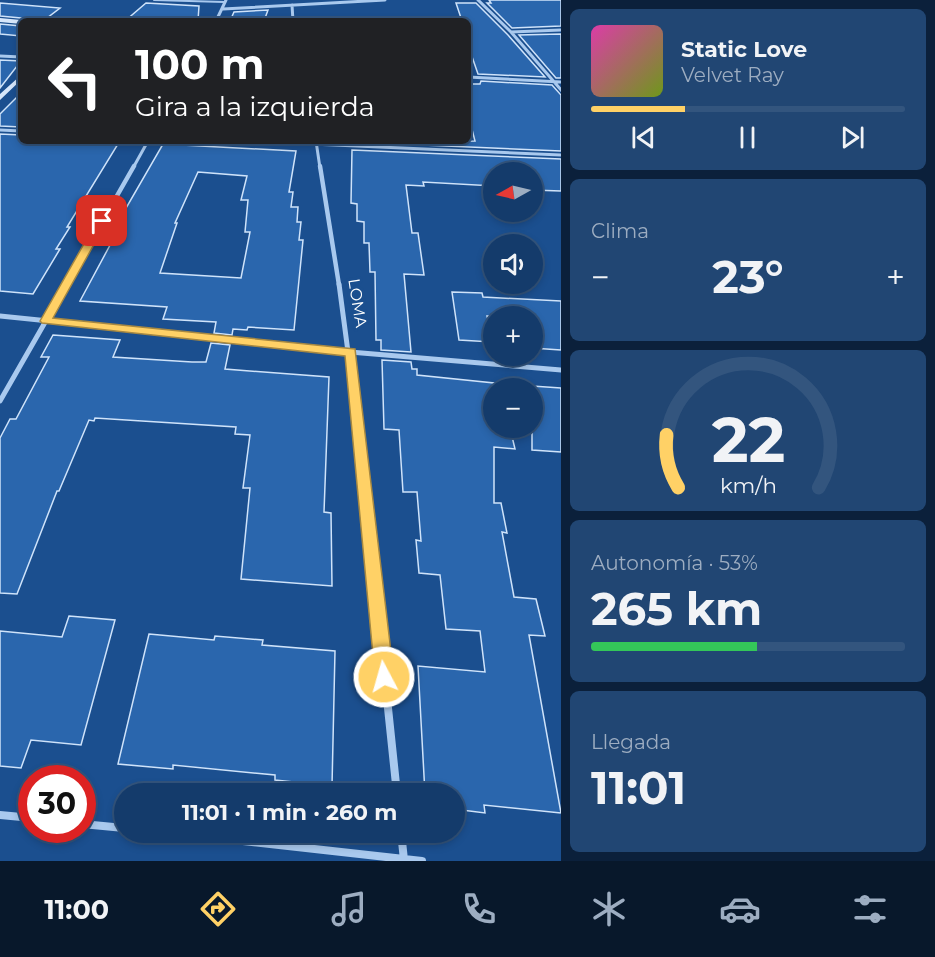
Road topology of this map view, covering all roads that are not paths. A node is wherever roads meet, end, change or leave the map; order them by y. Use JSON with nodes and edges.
{"nodes":[{"id":1,"x":154,"y":0,"type":"edge"},
{"id":2,"x":385,"y":0,"type":"edge"},
{"id":3,"x":478,"y":0,"type":"edge"},
{"id":4,"x":225,"y":1,"type":"edge"},
{"id":5,"x":292,"y":5,"type":"junction"},
{"id":6,"x":223,"y":9,"type":"junction"},
{"id":7,"x":218,"y":18,"type":"edge"},
{"id":8,"x":293,"y":18,"type":"edge"},
{"id":9,"x":0,"y":20,"type":"edge"},
{"id":10,"x":18,"y":22,"type":"edge"},
{"id":11,"x":561,"y":30,"type":"edge"},
{"id":12,"x":511,"y":32,"type":"junction"},
{"id":13,"x":0,"y":56,"type":"edge"},
{"id":14,"x":18,"y":57,"type":"edge"},
{"id":15,"x":471,"y":77,"type":"edge"},
{"id":16,"x":18,"y":80,"type":"edge"},
{"id":17,"x":554,"y":81,"type":"junction"},
{"id":18,"x":561,"y":82,"type":"edge"},
{"id":19,"x":561,"y":91,"type":"edge"},
{"id":20,"x":0,"y":98,"type":"edge"},
{"id":21,"x":0,"y":130,"type":"edge"},
{"id":22,"x":18,"y":131,"type":"edge"},
{"id":23,"x":146,"y":144,"type":"edge"},
{"id":24,"x":317,"y":144,"type":"edge"},
{"id":25,"x":337,"y":144,"type":"edge"},
{"id":26,"x":561,"y":155,"type":"edge"},
{"id":27,"x":0,"y":316,"type":"edge"},
{"id":28,"x":46,"y":321,"type":"junction"},
{"id":29,"x":350,"y":352,"type":"junction"},
{"id":30,"x":561,"y":369,"type":"edge"},
{"id":31,"x":0,"y":401,"type":"edge"},
{"id":32,"x":396,"y":783,"type":"edge"},
{"id":33,"x":0,"y":815,"type":"edge"},
{"id":34,"x":18,"y":817,"type":"edge"},
{"id":35,"x":96,"y":825,"type":"edge"},
{"id":36,"x":114,"y":827,"type":"edge"},
{"id":37,"x":257,"y":843,"type":"edge"},
{"id":38,"x":402,"y":843,"type":"edge"},
{"id":39,"x":404,"y":860,"type":"edge"},
{"id":40,"x":422,"y":861,"type":"edge"}],
"edges":[{"from":1,"to":4,"type":"lane"},
{"from":2,"to":5,"type":"street"},
{"from":3,"to":12,"type":"street"},
{"from":4,"to":6,"type":"street"},
{"from":5,"to":6,"type":"street"},
{"from":5,"to":8,"type":"street"},
{"from":6,"to":7,"type":"street"},
{"from":9,"to":10,"type":"street"},
{"from":11,"to":12,"type":"street"},
{"from":12,"to":17,"type":"street"},
{"from":13,"to":14,"type":"street"},
{"from":15,"to":17,"type":"street"},
{"from":16,"to":20,"type":"street"},
{"from":17,"to":18,"type":"street"},
{"from":17,"to":19,"type":"street"},
{"from":21,"to":22,"type":"street"},
{"from":23,"to":28,"type":"street"},
{"from":24,"to":29,"type":"street","name":"LOMA"},
{"from":25,"to":26,"type":"street"},
{"from":27,"to":28,"type":"street"},
{"from":28,"to":29,"type":"street"},
{"from":28,"to":31,"type":"street"},
{"from":29,"to":30,"type":"street"},
{"from":29,"to":32,"type":"street","name":"LOMA"},
{"from":33,"to":34,"type":"street"},
{"from":35,"to":36,"type":"street"},
{"from":37,"to":39,"type":"street"},
{"from":38,"to":39,"type":"street"},
{"from":39,"to":40,"type":"street"}]}
